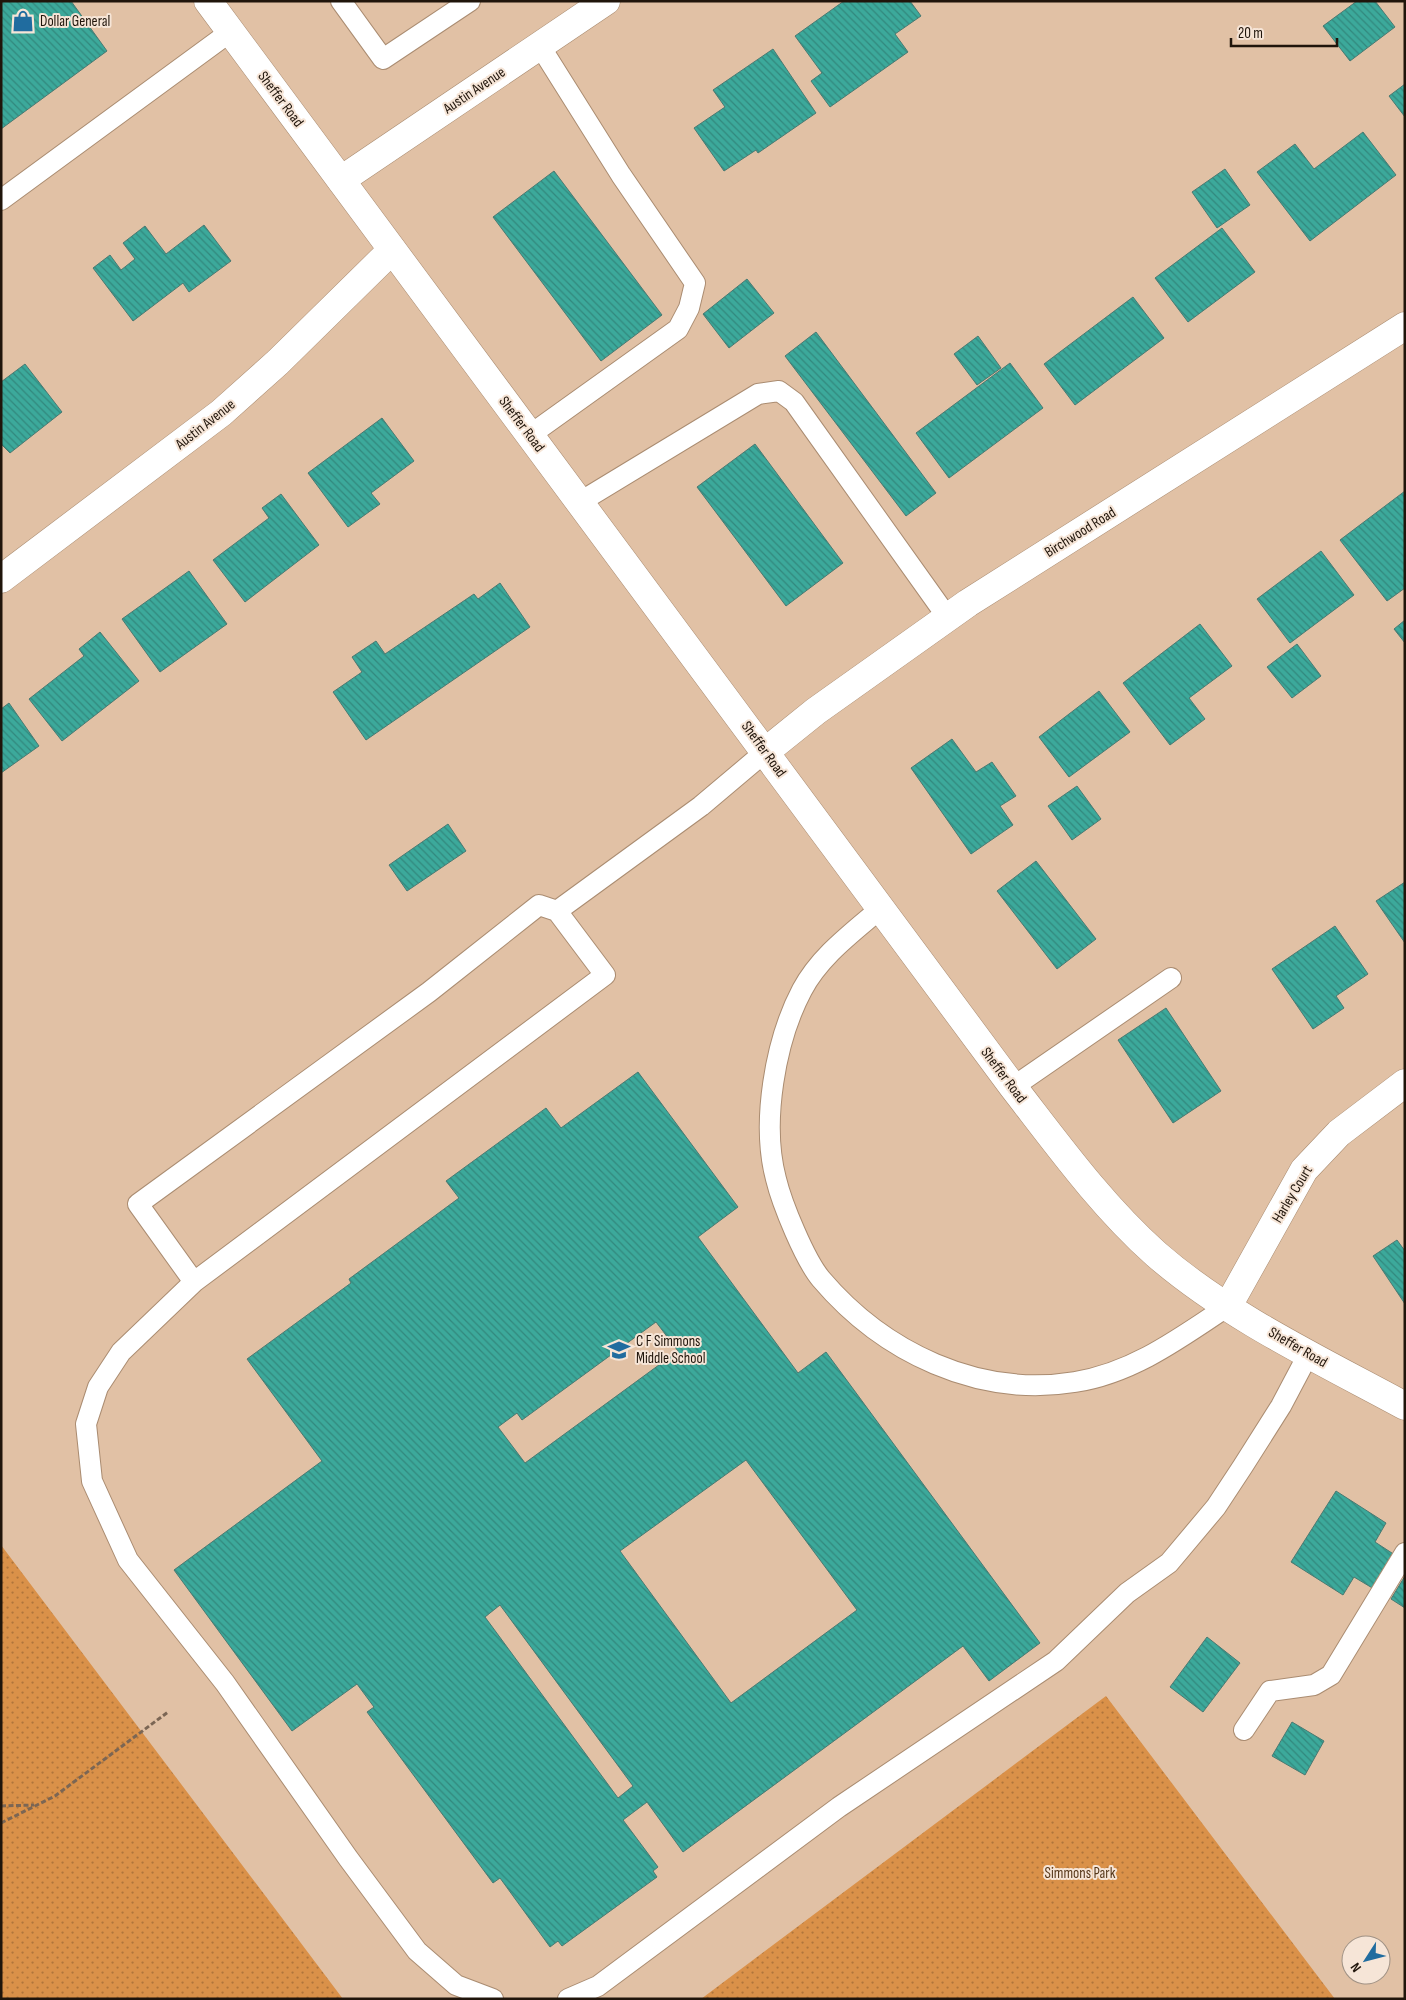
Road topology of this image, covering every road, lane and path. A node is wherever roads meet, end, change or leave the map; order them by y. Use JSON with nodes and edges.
{"nodes":[{"id":1,"x":208,"y":1,"type":"edge"},
{"id":2,"x":341,"y":1,"type":"edge"},
{"id":3,"x":470,"y":1,"type":"edge"},
{"id":4,"x":604,"y":2,"type":"edge"},
{"id":5,"x":230,"y":32,"type":"junction"},
{"id":6,"x":540,"y":46,"type":"junction"},
{"id":7,"x":341,"y":180,"type":"junction"},
{"id":8,"x":1,"y":200,"type":"edge"},
{"id":9,"x":392,"y":250,"type":"junction"},
{"id":10,"x":1405,"y":326,"type":"edge"},
{"id":11,"x":530,"y":434,"type":"junction"},
{"id":12,"x":580,"y":502,"type":"junction"},
{"id":13,"x":1,"y":579,"type":"edge"},
{"id":14,"x":948,"y":618,"type":"junction"},
{"id":15,"x":765,"y":752,"type":"junction"},
{"id":16,"x":881,"y":908,"type":"junction"},
{"id":17,"x":557,"y":911,"type":"junction"},
{"id":18,"x":1171,"y":978,"type":"dead end"},
{"id":19,"x":1405,"y":1082,"type":"edge"},
{"id":20,"x":1012,"y":1087,"type":"junction"},
{"id":21,"x":194,"y":1282,"type":"junction"},
{"id":22,"x":1228,"y":1306,"type":"junction"},
{"id":23,"x":1309,"y":1353,"type":"junction"},
{"id":24,"x":1405,"y":1406,"type":"edge"},
{"id":25,"x":1405,"y":1553,"type":"edge"},
{"id":26,"x":168,"y":1712,"type":"dead end"},
{"id":27,"x":1244,"y":1730,"type":"dead end"},
{"id":28,"x":34,"y":1805,"type":"junction"},
{"id":29,"x":1,"y":1806,"type":"edge"},
{"id":30,"x":1,"y":1823,"type":"edge"},
{"id":31,"x":493,"y":1999,"type":"edge"},
{"id":32,"x":568,"y":1999,"type":"edge"}],
"edges":[{"from":1,"to":5,"type":"street","name":"Sheffer Road"},
{"from":2,"to":3,"type":"lane"},
{"from":4,"to":6,"type":"street","name":"Austin Avenue"},
{"from":5,"to":7,"type":"street","name":"Sheffer Road"},
{"from":5,"to":8,"type":"lane"},
{"from":6,"to":7,"type":"street","name":"Austin Avenue"},
{"from":6,"to":11,"type":"lane"},
{"from":7,"to":9,"type":"street","name":"Sheffer Road"},
{"from":9,"to":11,"type":"street","name":"Sheffer Road"},
{"from":9,"to":13,"type":"street","name":"Austin Avenue"},
{"from":10,"to":14,"type":"street","name":"Birchwood Road"},
{"from":11,"to":12,"type":"street","name":"Sheffer Road"},
{"from":12,"to":14,"type":"lane"},
{"from":12,"to":15,"type":"street","name":"Sheffer Road"},
{"from":14,"to":15,"type":"street","name":"Birchwood Road"},
{"from":15,"to":16,"type":"street","name":"Sheffer Road"},
{"from":15,"to":17,"type":"lane"},
{"from":16,"to":20,"type":"street","name":"Sheffer Road"},
{"from":16,"to":22,"type":"lane"},
{"from":17,"to":21,"type":"lane"},
{"from":17,"to":21,"type":"lane"},
{"from":18,"to":20,"type":"lane"},
{"from":19,"to":22,"type":"street","name":"Harley Court"},
{"from":20,"to":22,"type":"street","name":"Sheffer Road"},
{"from":21,"to":31,"type":"lane"},
{"from":22,"to":23,"type":"street","name":"Sheffer Road"},
{"from":23,"to":24,"type":"street","name":"Sheffer Road"},
{"from":23,"to":32,"type":"lane"},
{"from":25,"to":27,"type":"lane"},
{"from":26,"to":28,"type":"path"},
{"from":28,"to":29,"type":"path"},
{"from":28,"to":30,"type":"path"}]}
